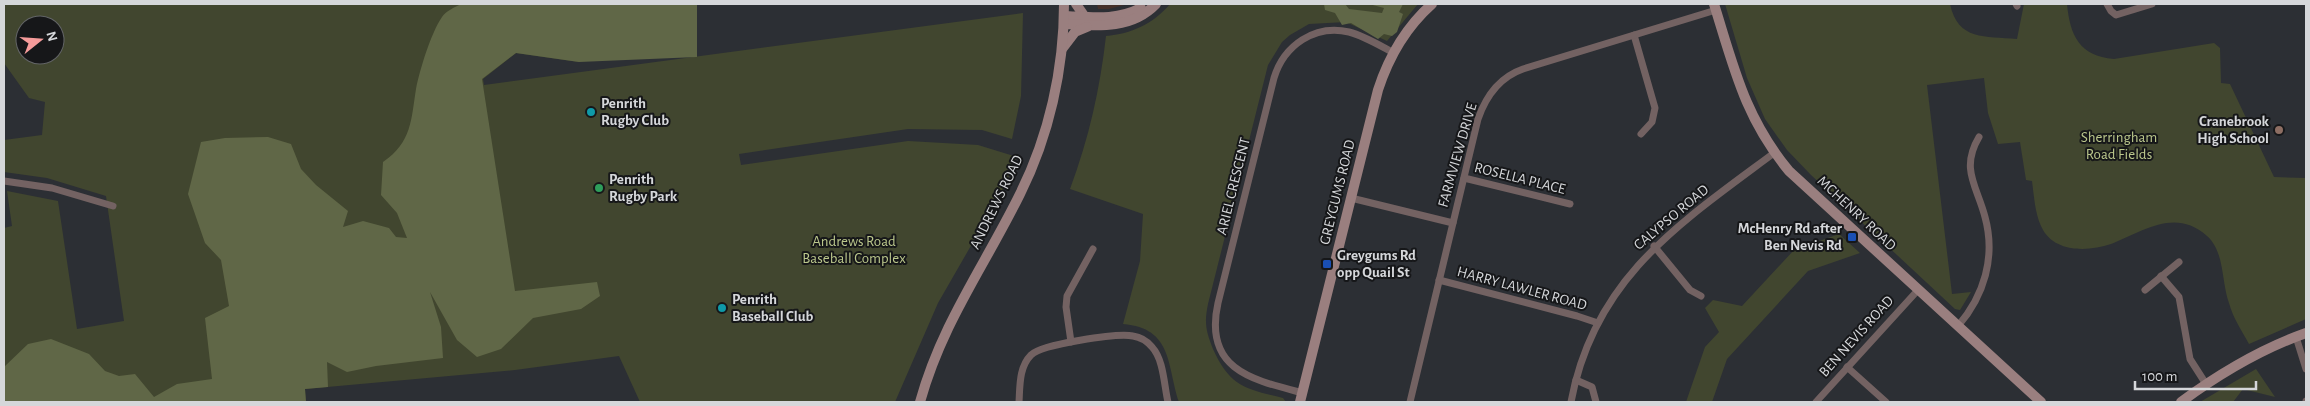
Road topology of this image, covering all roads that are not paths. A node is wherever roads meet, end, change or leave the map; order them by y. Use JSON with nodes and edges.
{"nodes":[{"id":1,"x":1064,"y":4,"type":"edge"},
{"id":2,"x":1076,"y":4,"type":"edge"},
{"id":3,"x":1148,"y":4,"type":"edge"},
{"id":4,"x":1156,"y":4,"type":"edge"},
{"id":5,"x":1432,"y":4,"type":"edge"},
{"id":6,"x":2107,"y":4,"type":"edge"},
{"id":7,"x":2152,"y":4,"type":"edge"},
{"id":8,"x":1715,"y":7,"type":"edge"},
{"id":9,"x":1085,"y":17,"type":"junction"},
{"id":10,"x":1064,"y":20,"type":"junction"},
{"id":11,"x":1093,"y":25,"type":"junction"},
{"id":12,"x":1634,"y":34,"type":"junction"},
{"id":13,"x":1062,"y":49,"type":"junction"},
{"id":14,"x":1392,"y":52,"type":"junction"},
{"id":15,"x":1641,"y":134,"type":"dead end"},
{"id":16,"x":1979,"y":137,"type":"dead end"},
{"id":17,"x":1774,"y":153,"type":"junction"},
{"id":18,"x":1464,"y":178,"type":"junction"},
{"id":19,"x":4,"y":181,"type":"edge"},
{"id":20,"x":1351,"y":198,"type":"junction"},
{"id":21,"x":1570,"y":204,"type":"dead end"},
{"id":22,"x":113,"y":206,"type":"dead end"},
{"id":23,"x":1453,"y":223,"type":"junction"},
{"id":24,"x":1654,"y":246,"type":"junction"},
{"id":25,"x":1093,"y":249,"type":"dead end"},
{"id":26,"x":2179,"y":262,"type":"dead end"},
{"id":27,"x":2161,"y":276,"type":"junction"},
{"id":28,"x":1439,"y":280,"type":"junction"},
{"id":29,"x":1918,"y":290,"type":"junction"},
{"id":30,"x":2145,"y":290,"type":"dead end"},
{"id":31,"x":1701,"y":296,"type":"dead end"},
{"id":32,"x":1598,"y":323,"type":"junction"},
{"id":33,"x":1958,"y":326,"type":"junction"},
{"id":34,"x":2301,"y":335,"type":"edge"},
{"id":35,"x":1071,"y":342,"type":"junction"},
{"id":36,"x":1847,"y":367,"type":"junction"},
{"id":37,"x":2306,"y":369,"type":"edge"},
{"id":38,"x":1576,"y":380,"type":"junction"},
{"id":39,"x":2206,"y":384,"type":"junction"},
{"id":40,"x":1301,"y":398,"type":"edge"},
{"id":41,"x":920,"y":402,"type":"edge"},
{"id":42,"x":1019,"y":402,"type":"edge"},
{"id":43,"x":1168,"y":402,"type":"edge"},
{"id":44,"x":1410,"y":402,"type":"edge"},
{"id":45,"x":1571,"y":402,"type":"edge"},
{"id":46,"x":1596,"y":402,"type":"edge"},
{"id":47,"x":1816,"y":402,"type":"edge"},
{"id":48,"x":1886,"y":402,"type":"edge"},
{"id":49,"x":2041,"y":402,"type":"edge"},
{"id":50,"x":2181,"y":402,"type":"edge"}],
"edges":[{"from":1,"to":10,"type":"street","name":"ANDREWS ROAD"},
{"from":2,"to":9,"type":"street"},
{"from":3,"to":9,"type":"street"},
{"from":4,"to":11,"type":"street"},
{"from":5,"to":14,"type":"street","name":"GREYGUMS ROAD"},
{"from":6,"to":7,"type":"street"},
{"from":8,"to":12,"type":"street","name":"FARMVIEW DRIVE"},
{"from":8,"to":17,"type":"street","name":"MCHENRY ROAD"},
{"from":9,"to":10,"type":"street"},
{"from":10,"to":11,"type":"street"},
{"from":10,"to":13,"type":"street","name":"ANDREWS ROAD"},
{"from":11,"to":13,"type":"street"},
{"from":12,"to":15,"type":"street"},
{"from":12,"to":18,"type":"street","name":"FARMVIEW DRIVE"},
{"from":13,"to":41,"type":"street","name":"ANDREWS ROAD"},
{"from":14,"to":20,"type":"street","name":"GREYGUMS ROAD"},
{"from":14,"to":40,"type":"street","name":"ARIEL CRESCENT"},
{"from":16,"to":33,"type":"street"},
{"from":17,"to":24,"type":"street","name":"CALYPSO ROAD"},
{"from":17,"to":29,"type":"street","name":"MCHENRY ROAD"},
{"from":18,"to":21,"type":"street","name":"ROSELLA PLACE"},
{"from":18,"to":23,"type":"street","name":"FARMVIEW DRIVE"},
{"from":19,"to":22,"type":"street"},
{"from":20,"to":23,"type":"street"},
{"from":20,"to":40,"type":"street","name":"GREYGUMS ROAD"},
{"from":23,"to":28,"type":"street","name":"FARMVIEW DRIVE"},
{"from":24,"to":31,"type":"street"},
{"from":24,"to":32,"type":"street","name":"CALYPSO ROAD"},
{"from":25,"to":35,"type":"street"},
{"from":26,"to":27,"type":"street"},
{"from":27,"to":30,"type":"street"},
{"from":27,"to":39,"type":"street"},
{"from":28,"to":32,"type":"street","name":"HARRY LAWLER ROAD"},
{"from":28,"to":44,"type":"street","name":"FARMVIEW DRIVE"},
{"from":29,"to":33,"type":"street","name":"MCHENRY ROAD"},
{"from":29,"to":36,"type":"street","name":"BEN NEVIS ROAD"},
{"from":32,"to":38,"type":"street","name":"CALYPSO ROAD"},
{"from":33,"to":49,"type":"street","name":"MCHENRY ROAD"},
{"from":34,"to":37,"type":"street"},
{"from":34,"to":39,"type":"street"},
{"from":35,"to":42,"type":"street"},
{"from":35,"to":43,"type":"street"},
{"from":36,"to":47,"type":"street","name":"BEN NEVIS ROAD"},
{"from":36,"to":48,"type":"street"},
{"from":38,"to":45,"type":"street","name":"CALYPSO ROAD"},
{"from":38,"to":46,"type":"street"},
{"from":39,"to":50,"type":"street"}]}
